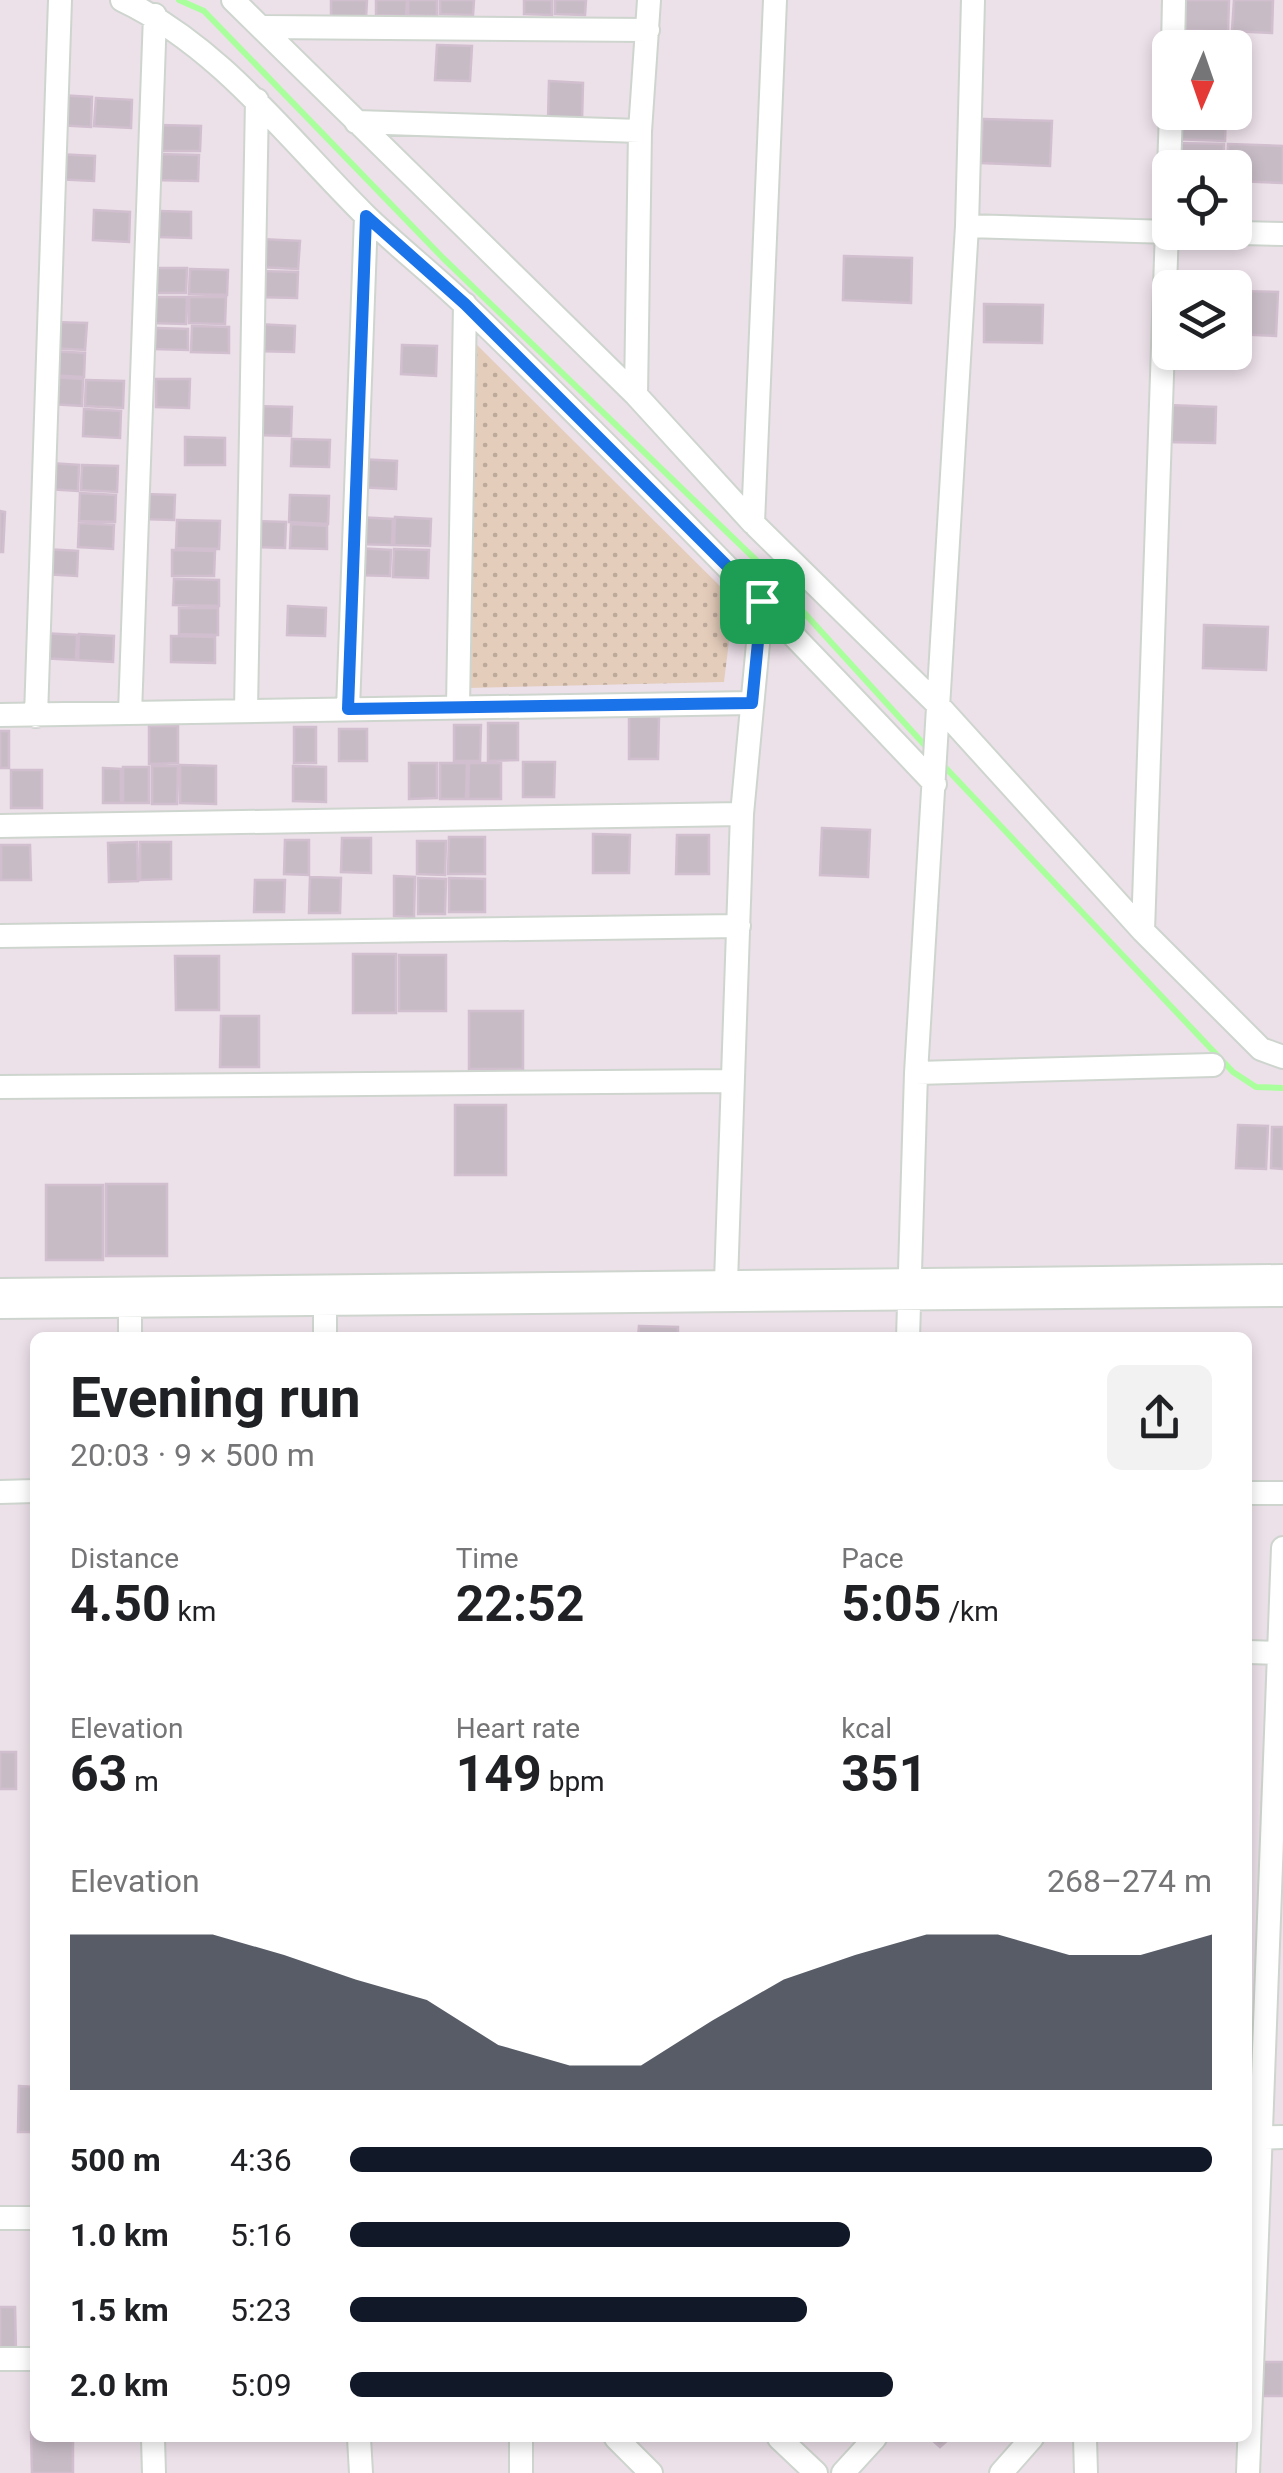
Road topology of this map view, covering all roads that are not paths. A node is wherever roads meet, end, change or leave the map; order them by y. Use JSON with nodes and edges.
{"nodes":[{"id":1,"x":60,"y":0,"type":"edge"},
{"id":2,"x":122,"y":0,"type":"edge"},
{"id":3,"x":234,"y":0,"type":"edge"},
{"id":4,"x":649,"y":0,"type":"edge"},
{"id":5,"x":775,"y":0,"type":"edge"},
{"id":6,"x":973,"y":0,"type":"edge"},
{"id":7,"x":1174,"y":0,"type":"edge"},
{"id":8,"x":154,"y":15,"type":"junction"},
{"id":9,"x":264,"y":28,"type":"junction"},
{"id":10,"x":648,"y":30,"type":"junction"},
{"id":11,"x":1173,"y":30,"type":"edge"},
{"id":12,"x":257,"y":100,"type":"junction"},
{"id":13,"x":356,"y":122,"type":"junction"},
{"id":14,"x":640,"y":131,"type":"junction"},
{"id":15,"x":366,"y":216,"type":"junction"},
{"id":16,"x":967,"y":226,"type":"junction"},
{"id":17,"x":1152,"y":231,"type":"edge"},
{"id":18,"x":1252,"y":233,"type":"edge"},
{"id":19,"x":1283,"y":234,"type":"edge"},
{"id":20,"x":1168,"y":250,"type":"edge"},
{"id":21,"x":465,"y":304,"type":"junction"},
{"id":22,"x":636,"y":396,"type":"junction"},
{"id":23,"x":753,"y":523,"type":"junction"},
{"id":24,"x":762,"y":601,"type":"junction"},
{"id":25,"x":752,"y":703,"type":"junction"},
{"id":26,"x":458,"y":706,"type":"junction"},
{"id":27,"x":939,"y":706,"type":"junction"},
{"id":28,"x":348,"y":709,"type":"junction"},
{"id":29,"x":246,"y":710,"type":"junction"},
{"id":30,"x":130,"y":714,"type":"junction"},
{"id":31,"x":0,"y":715,"type":"edge"},
{"id":32,"x":36,"y":716,"type":"junction"},
{"id":33,"x":935,"y":784,"type":"junction"},
{"id":34,"x":742,"y":814,"type":"junction"},
{"id":35,"x":0,"y":826,"type":"edge"},
{"id":36,"x":739,"y":926,"type":"junction"},
{"id":37,"x":1143,"y":931,"type":"junction"},
{"id":38,"x":0,"y":936,"type":"edge"},
{"id":39,"x":1283,"y":1056,"type":"edge"},
{"id":40,"x":1213,"y":1066,"type":"dead end"},
{"id":41,"x":916,"y":1073,"type":"junction"},
{"id":42,"x":732,"y":1081,"type":"junction"},
{"id":43,"x":0,"y":1088,"type":"edge"},
{"id":44,"x":1283,"y":1276,"type":"edge"},
{"id":45,"x":726,"y":1282,"type":"junction"},
{"id":46,"x":910,"y":1289,"type":"junction"},
{"id":47,"x":0,"y":1290,"type":"edge"},
{"id":48,"x":1283,"y":1295,"type":"edge"},
{"id":49,"x":325,"y":1304,"type":"junction"},
{"id":50,"x":130,"y":1306,"type":"junction"},
{"id":51,"x":0,"y":1307,"type":"edge"},
{"id":52,"x":130,"y":1332,"type":"edge"},
{"id":53,"x":325,"y":1332,"type":"edge"},
{"id":54,"x":908,"y":1332,"type":"edge"},
{"id":55,"x":30,"y":1490,"type":"edge"},
{"id":56,"x":0,"y":1492,"type":"edge"},
{"id":57,"x":1252,"y":1493,"type":"edge"},
{"id":58,"x":1283,"y":1493,"type":"edge"},
{"id":59,"x":1283,"y":1548,"type":"edge"},
{"id":60,"x":1252,"y":1652,"type":"edge"},
{"id":61,"x":1277,"y":1653,"type":"junction"},
{"id":62,"x":1260,"y":2125,"type":"edge"},
{"id":63,"x":1253,"y":2187,"type":"edge"},
{"id":64,"x":0,"y":2218,"type":"edge"},
{"id":65,"x":30,"y":2218,"type":"edge"},
{"id":66,"x":1252,"y":2244,"type":"edge"},
{"id":67,"x":0,"y":2359,"type":"edge"},
{"id":68,"x":30,"y":2359,"type":"edge"},
{"id":69,"x":153,"y":2442,"type":"edge"},
{"id":70,"x":359,"y":2442,"type":"edge"},
{"id":71,"x":520,"y":2442,"type":"edge"},
{"id":72,"x":620,"y":2442,"type":"edge"},
{"id":73,"x":783,"y":2442,"type":"edge"},
{"id":74,"x":872,"y":2442,"type":"edge"},
{"id":75,"x":1028,"y":2442,"type":"edge"},
{"id":76,"x":1085,"y":2442,"type":"edge"},
{"id":77,"x":1249,"y":2442,"type":"edge"},
{"id":78,"x":154,"y":2473,"type":"edge"},
{"id":79,"x":361,"y":2473,"type":"edge"},
{"id":80,"x":521,"y":2473,"type":"edge"},
{"id":81,"x":651,"y":2473,"type":"edge"},
{"id":82,"x":816,"y":2473,"type":"edge"},
{"id":83,"x":843,"y":2473,"type":"edge"},
{"id":84,"x":1001,"y":2473,"type":"edge"},
{"id":85,"x":1086,"y":2473,"type":"edge"},
{"id":86,"x":1248,"y":2473,"type":"edge"}],
"edges":[{"from":1,"to":32,"type":"street"},
{"from":2,"to":8,"type":"street"},
{"from":3,"to":9,"type":"street"},
{"from":4,"to":10,"type":"street"},
{"from":5,"to":23,"type":"street"},
{"from":6,"to":16,"type":"street"},
{"from":7,"to":11,"type":"street"},
{"from":8,"to":12,"type":"street"},
{"from":8,"to":30,"type":"street"},
{"from":9,"to":10,"type":"street"},
{"from":9,"to":13,"type":"street"},
{"from":10,"to":14,"type":"street"},
{"from":12,"to":15,"type":"street"},
{"from":12,"to":29,"type":"street"},
{"from":13,"to":14,"type":"street"},
{"from":13,"to":22,"type":"street"},
{"from":14,"to":22,"type":"street"},
{"from":15,"to":21,"type":"street"},
{"from":15,"to":28,"type":"street"},
{"from":16,"to":17,"type":"street"},
{"from":16,"to":27,"type":"street"},
{"from":18,"to":19,"type":"street"},
{"from":20,"to":37,"type":"street"},
{"from":21,"to":24,"type":"street"},
{"from":21,"to":26,"type":"street"},
{"from":22,"to":23,"type":"street"},
{"from":23,"to":27,"type":"street"},
{"from":24,"to":25,"type":"street"},
{"from":24,"to":33,"type":"street"},
{"from":25,"to":26,"type":"street"},
{"from":25,"to":34,"type":"street"},
{"from":26,"to":28,"type":"street"},
{"from":27,"to":33,"type":"street"},
{"from":27,"to":37,"type":"street"},
{"from":28,"to":29,"type":"street"},
{"from":29,"to":30,"type":"street"},
{"from":30,"to":32,"type":"street"},
{"from":31,"to":32,"type":"street"},
{"from":33,"to":41,"type":"street"},
{"from":34,"to":35,"type":"street"},
{"from":34,"to":36,"type":"street"},
{"from":36,"to":38,"type":"street"},
{"from":36,"to":42,"type":"street"},
{"from":37,"to":39,"type":"street"},
{"from":40,"to":41,"type":"street"},
{"from":41,"to":46,"type":"street"},
{"from":42,"to":43,"type":"street"},
{"from":42,"to":45,"type":"street"},
{"from":44,"to":46,"type":"street"},
{"from":45,"to":46,"type":"street"},
{"from":45,"to":47,"type":"street"},
{"from":46,"to":48,"type":"street"},
{"from":46,"to":49,"type":"street"},
{"from":46,"to":54,"type":"street"},
{"from":49,"to":50,"type":"street"},
{"from":49,"to":53,"type":"street"},
{"from":50,"to":51,"type":"street"},
{"from":50,"to":52,"type":"street"},
{"from":55,"to":56,"type":"street"},
{"from":57,"to":58,"type":"street"},
{"from":59,"to":61,"type":"street"},
{"from":60,"to":61,"type":"street"},
{"from":61,"to":62,"type":"street"},
{"from":62,"to":63,"type":"street"},
{"from":63,"to":66,"type":"street"},
{"from":64,"to":65,"type":"street"},
{"from":67,"to":68,"type":"street"},
{"from":69,"to":78,"type":"street"},
{"from":70,"to":79,"type":"street"},
{"from":71,"to":80,"type":"street"},
{"from":72,"to":81,"type":"street"},
{"from":73,"to":82,"type":"street"},
{"from":74,"to":83,"type":"street"},
{"from":75,"to":84,"type":"street"},
{"from":76,"to":85,"type":"street"},
{"from":77,"to":86,"type":"street"}]}
